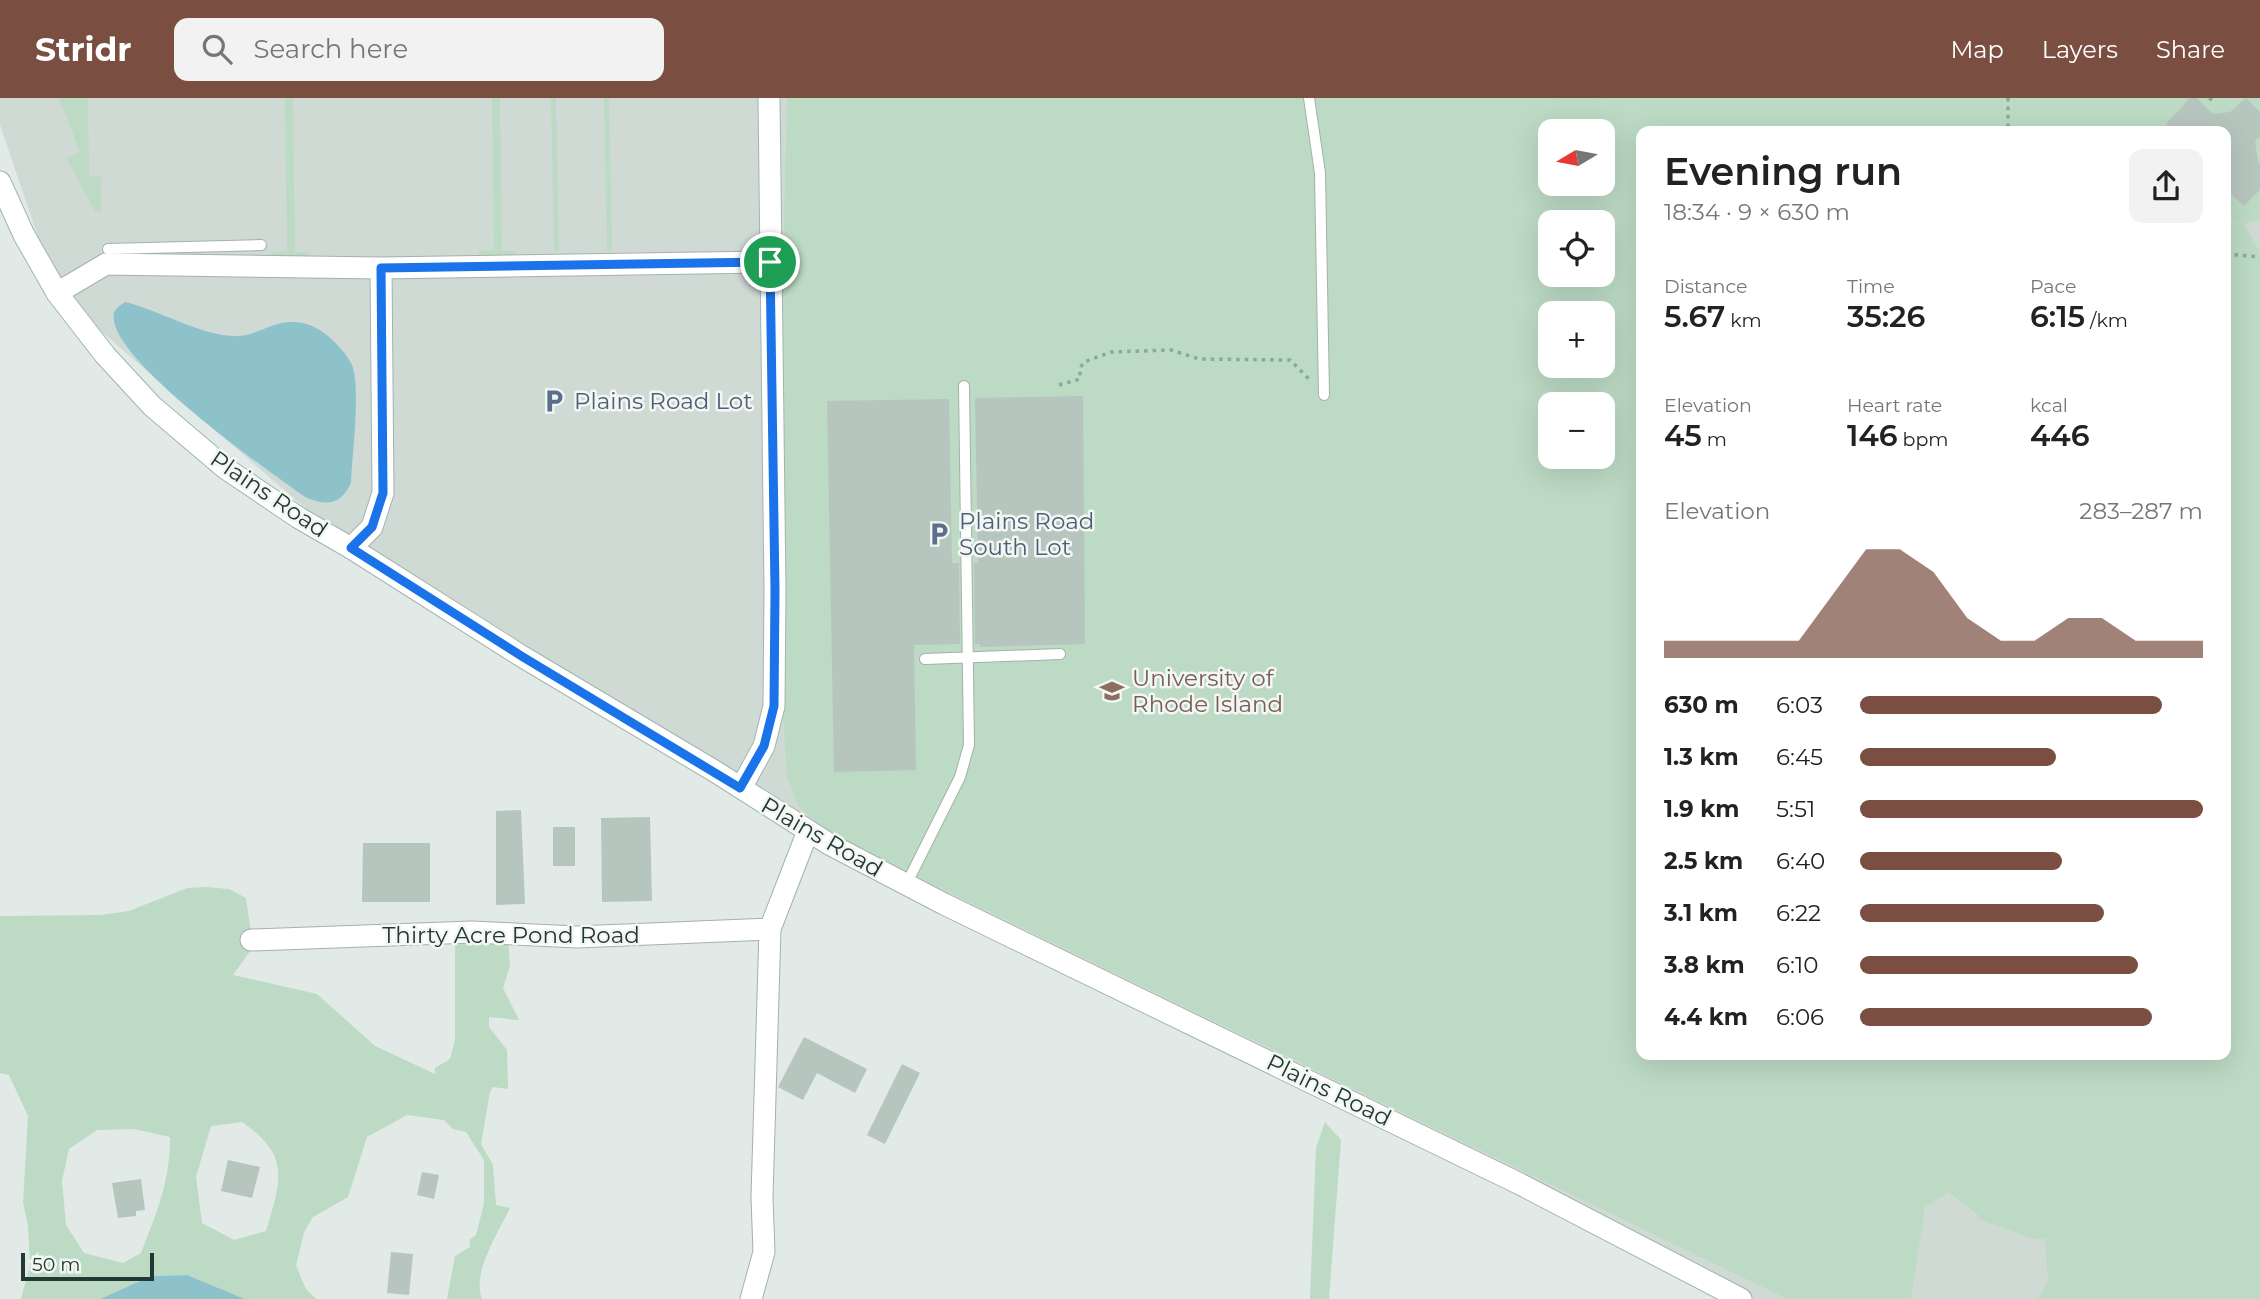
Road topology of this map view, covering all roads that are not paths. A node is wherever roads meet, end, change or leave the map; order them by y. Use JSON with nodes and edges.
{"nodes":[{"id":1,"x":769,"y":98,"type":"edge"},
{"id":2,"x":1309,"y":98,"type":"edge"},
{"id":3,"x":0,"y":182,"type":"edge"},
{"id":4,"x":261,"y":245,"type":"dead end"},
{"id":5,"x":108,"y":249,"type":"dead end"},
{"id":6,"x":770,"y":262,"type":"junction"},
{"id":7,"x":381,"y":268,"type":"junction"},
{"id":8,"x":57,"y":293,"type":"junction"},
{"id":9,"x":964,"y":386,"type":"dead end"},
{"id":10,"x":1324,"y":395,"type":"road end"},
{"id":11,"x":351,"y":548,"type":"junction"},
{"id":12,"x":1060,"y":654,"type":"dead end"},
{"id":13,"x":968,"y":658,"type":"junction"},
{"id":14,"x":925,"y":659,"type":"dead end"},
{"id":15,"x":740,"y":788,"type":"junction"},
{"id":16,"x":808,"y":831,"type":"junction"},
{"id":17,"x":906,"y":885,"type":"junction"},
{"id":18,"x":770,"y":929,"type":"junction"},
{"id":19,"x":251,"y":940,"type":"dead end"},
{"id":20,"x":751,"y":1299,"type":"edge"},
{"id":21,"x":1741,"y":1299,"type":"edge"}],
"edges":[{"from":1,"to":6,"type":"street"},
{"from":2,"to":10,"type":"lane"},
{"from":3,"to":8,"type":"street","name":"Plains Road"},
{"from":4,"to":5,"type":"lane"},
{"from":6,"to":7,"type":"street"},
{"from":6,"to":15,"type":"street"},
{"from":7,"to":8,"type":"street"},
{"from":7,"to":11,"type":"street"},
{"from":8,"to":11,"type":"street","name":"Plains Road"},
{"from":9,"to":13,"type":"lane"},
{"from":11,"to":15,"type":"street","name":"Plains Road"},
{"from":12,"to":13,"type":"lane"},
{"from":13,"to":14,"type":"lane"},
{"from":13,"to":17,"type":"lane"},
{"from":15,"to":16,"type":"street","name":"Plains Road"},
{"from":16,"to":17,"type":"street","name":"Plains Road"},
{"from":16,"to":18,"type":"street"},
{"from":17,"to":21,"type":"street","name":"Plains Road"},
{"from":18,"to":19,"type":"street","name":"Thirty Acre Pond Road"},
{"from":18,"to":20,"type":"street"}]}
